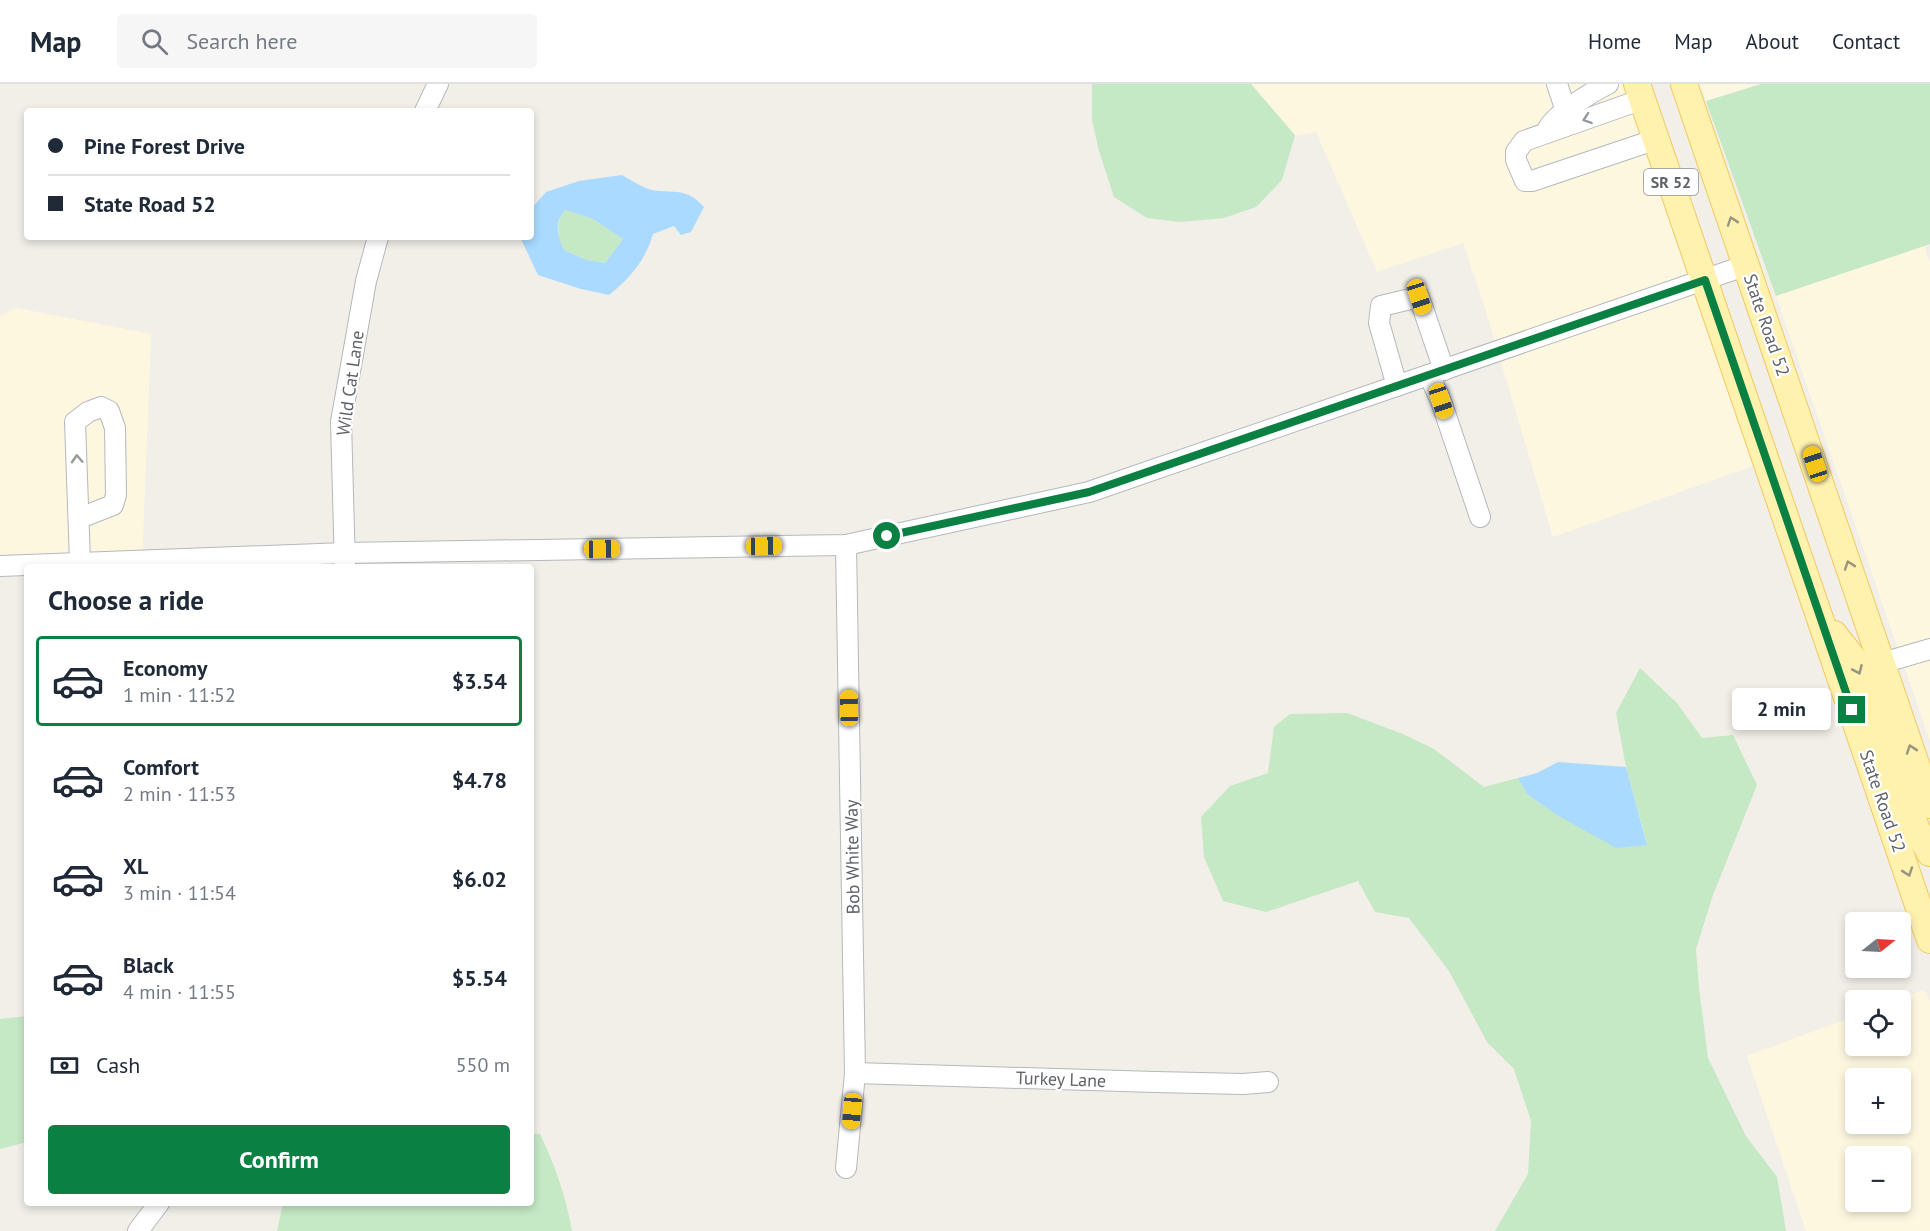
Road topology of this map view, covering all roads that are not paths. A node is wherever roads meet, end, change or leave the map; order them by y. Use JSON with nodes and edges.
{"nodes":[{"id":1,"x":438,"y":84,"type":"edge"},
{"id":2,"x":1557,"y":84,"type":"edge"},
{"id":3,"x":1608,"y":84,"type":"edge"},
{"id":4,"x":1684,"y":84,"type":"edge"},
{"id":5,"x":1640,"y":92,"type":"edge"},
{"id":6,"x":426,"y":108,"type":"edge"},
{"id":7,"x":1566,"y":111,"type":"junction"},
{"id":8,"x":1547,"y":133,"type":"junction"},
{"id":9,"x":1657,"y":139,"type":"junction"},
{"id":10,"x":377,"y":240,"type":"edge"},
{"id":11,"x":1747,"y":265,"type":"junction"},
{"id":12,"x":1705,"y":280,"type":"junction"},
{"id":13,"x":1436,"y":373,"type":"junction"},
{"id":14,"x":1397,"y":386,"type":"junction"},
{"id":15,"x":1480,"y":517,"type":"dead end"},
{"id":16,"x":80,"y":518,"type":"junction"},
{"id":17,"x":846,"y":545,"type":"junction"},
{"id":18,"x":345,"y":560,"type":"edge"},
{"id":19,"x":80,"y":562,"type":"junction"},
{"id":20,"x":40,"y":564,"type":"edge"},
{"id":21,"x":24,"y":565,"type":"edge"},
{"id":22,"x":0,"y":566,"type":"edge"},
{"id":23,"x":1822,"y":624,"type":"junction"},
{"id":24,"x":1930,"y":649,"type":"edge"},
{"id":25,"x":1882,"y":663,"type":"junction"},
{"id":26,"x":1930,"y":805,"type":"edge"},
{"id":27,"x":1930,"y":854,"type":"edge"},
{"id":28,"x":1928,"y":923,"type":"edge"},
{"id":29,"x":855,"y":1072,"type":"junction"},
{"id":30,"x":1268,"y":1082,"type":"dead end"},
{"id":31,"x":846,"y":1168,"type":"dead end"},
{"id":32,"x":157,"y":1206,"type":"edge"},
{"id":33,"x":138,"y":1231,"type":"edge"}],
"edges":[{"from":1,"to":6,"type":"street"},
{"from":2,"to":7,"type":"street"},
{"from":3,"to":7,"type":"street"},
{"from":11,"to":4,"type":"main road","name":"State Road 52","number":"SR 52","one_way":true},
{"from":5,"to":8,"type":"street","one_way":true},
{"from":5,"to":9,"type":"main road","name":"State Road 52","number":"SR 52"},
{"from":7,"to":8,"type":"street"},
{"from":8,"to":9,"type":"street"},
{"from":9,"to":12,"type":"main road","name":"State Road 52","number":"SR 52"},
{"from":10,"to":18,"type":"street","name":"Wild Cat Lane"},
{"from":11,"to":12,"type":"street"},
{"from":25,"to":11,"type":"main road","name":"State Road 52","number":"SR 52","one_way":true},
{"from":12,"to":13,"type":"street"},
{"from":12,"to":23,"type":"main road","name":"State Road 52","number":"SR 52"},
{"from":13,"to":14,"type":"street"},
{"from":13,"to":14,"type":"street"},
{"from":13,"to":15,"type":"street"},
{"from":14,"to":17,"type":"street"},
{"from":16,"to":16,"type":"street","one_way":true},
{"from":16,"to":19,"type":"street"},
{"from":17,"to":18,"type":"street"},
{"from":17,"to":29,"type":"street","name":"Bob White Way"},
{"from":18,"to":19,"type":"street"},
{"from":19,"to":20,"type":"street"},
{"from":21,"to":22,"type":"street"},
{"from":23,"to":27,"type":"main road","one_way":true},
{"from":23,"to":28,"type":"main road","name":"State Road 52","number":"SR 52","one_way":true},
{"from":24,"to":25,"type":"street"},
{"from":26,"to":25,"type":"main road","name":"State Road 52","number":"SR 52","one_way":true},
{"from":29,"to":30,"type":"street","name":"Turkey Lane"},
{"from":29,"to":31,"type":"street","name":"Bob White Way"},
{"from":32,"to":33,"type":"street"}]}
